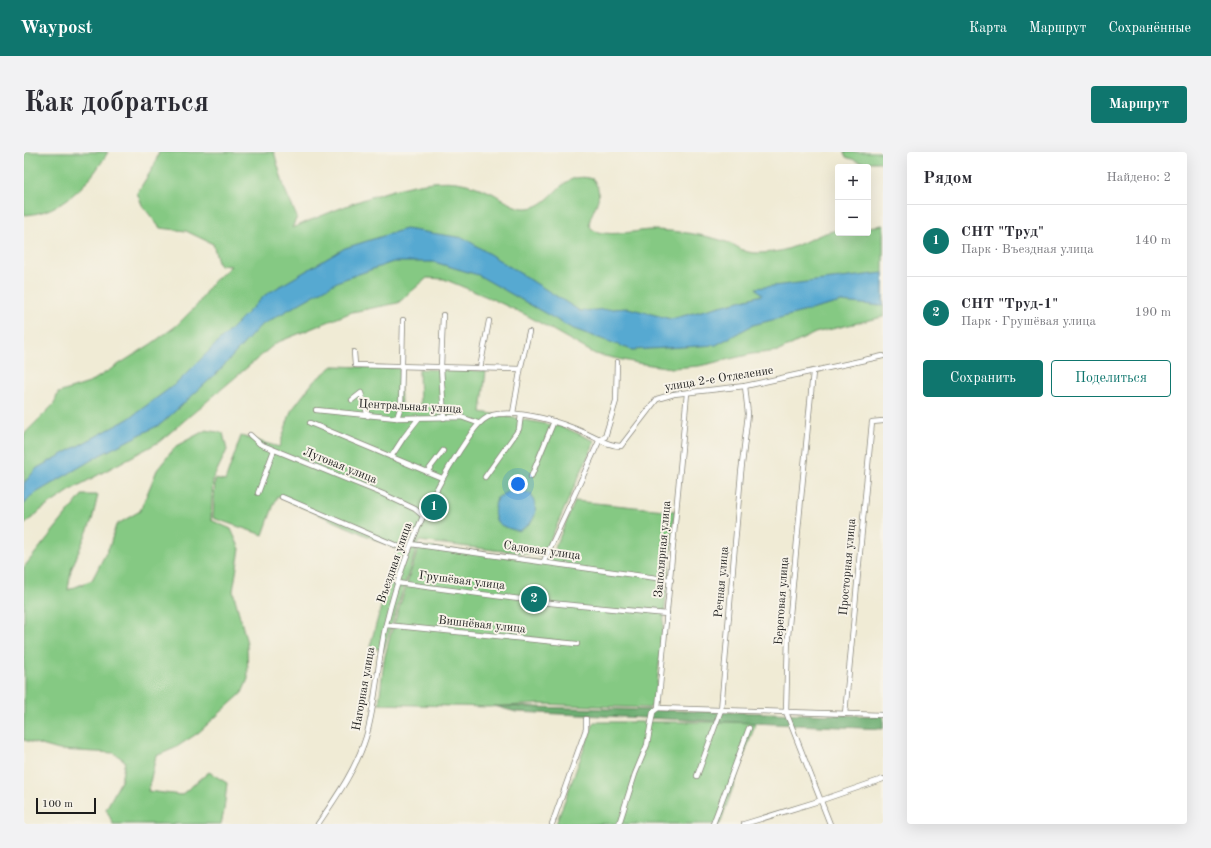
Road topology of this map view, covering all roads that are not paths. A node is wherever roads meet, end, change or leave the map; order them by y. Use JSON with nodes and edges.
{"nodes":[{"id":1,"x":443,"y":314,"type":"dead end"},
{"id":2,"x":404,"y":320,"type":"dead end"},
{"id":3,"x":490,"y":321,"type":"dead end"},
{"id":4,"x":529,"y":332,"type":"dead end"},
{"id":5,"x":354,"y":352,"type":"dead end"},
{"id":6,"x":883,"y":356,"type":"edge"},
{"id":7,"x":617,"y":362,"type":"dead end"},
{"id":8,"x":402,"y":366,"type":"junction"},
{"id":9,"x":442,"y":366,"type":"junction"},
{"id":10,"x":480,"y":368,"type":"junction"},
{"id":11,"x":520,"y":369,"type":"junction"},
{"id":12,"x":813,"y":372,"type":"junction"},
{"id":13,"x":745,"y":386,"type":"junction"},
{"id":14,"x":687,"y":393,"type":"junction"},
{"id":15,"x":352,"y":400,"type":"dead end"},
{"id":16,"x":316,"y":410,"type":"dead end"},
{"id":17,"x":513,"y":413,"type":"junction"},
{"id":18,"x":521,"y":415,"type":"junction"},
{"id":19,"x":368,"y":416,"type":"junction"},
{"id":20,"x":397,"y":418,"type":"junction"},
{"id":21,"x":419,"y":418,"type":"junction"},
{"id":22,"x":444,"y":418,"type":"junction"},
{"id":23,"x":883,"y":420,"type":"edge"},
{"id":24,"x":554,"y":421,"type":"junction"},
{"id":25,"x":310,"y":423,"type":"dead end"},
{"id":26,"x":478,"y":424,"type":"junction"},
{"id":27,"x":250,"y":436,"type":"dead end"},
{"id":28,"x":600,"y":439,"type":"junction"},
{"id":29,"x":274,"y":450,"type":"junction"},
{"id":30,"x":442,"y":451,"type":"dead end"},
{"id":31,"x":391,"y":457,"type":"junction"},
{"id":32,"x":427,"y":472,"type":"junction"},
{"id":33,"x":485,"y":477,"type":"dead end"},
{"id":34,"x":531,"y":477,"type":"dead end"},
{"id":35,"x":442,"y":478,"type":"junction"},
{"id":36,"x":258,"y":493,"type":"dead end"},
{"id":37,"x":282,"y":497,"type":"dead end"},
{"id":38,"x":422,"y":515,"type":"junction"},
{"id":39,"x":411,"y":544,"type":"junction"},
{"id":40,"x":409,"y":551,"type":"junction"},
{"id":41,"x":544,"y":561,"type":"junction"},
{"id":42,"x":671,"y":580,"type":"junction"},
{"id":43,"x":397,"y":583,"type":"junction"},
{"id":44,"x":667,"y":614,"type":"junction"},
{"id":45,"x":386,"y":625,"type":"junction"},
{"id":46,"x":383,"y":641,"type":"joint"},
{"id":47,"x":577,"y":644,"type":"dead end"},
{"id":48,"x":658,"y":708,"type":"junction"},
{"id":49,"x":721,"y":710,"type":"junction"},
{"id":50,"x":786,"y":712,"type":"junction"},
{"id":51,"x":845,"y":714,"type":"junction"},
{"id":52,"x":883,"y":715,"type":"edge"},
{"id":53,"x":586,"y":719,"type":"dead end"},
{"id":54,"x":749,"y":728,"type":"dead end"},
{"id":55,"x":697,"y":776,"type":"dead end"},
{"id":56,"x":883,"y":778,"type":"edge"},
{"id":57,"x":822,"y":800,"type":"junction"},
{"id":58,"x":318,"y":824,"type":"edge"},
{"id":59,"x":552,"y":824,"type":"edge"},
{"id":60,"x":619,"y":824,"type":"edge"},
{"id":61,"x":713,"y":824,"type":"edge"},
{"id":62,"x":744,"y":824,"type":"edge"},
{"id":63,"x":830,"y":824,"type":"edge"}],
"edges":[{"from":1,"to":9,"type":"street"},
{"from":2,"to":8,"type":"street"},
{"from":3,"to":10,"type":"street"},
{"from":4,"to":11,"type":"street"},
{"from":5,"to":8,"type":"street"},
{"from":6,"to":12,"type":"street","name":"улица 2-е Отделение"},
{"from":7,"to":28,"type":"street"},
{"from":8,"to":9,"type":"street"},
{"from":8,"to":20,"type":"street"},
{"from":9,"to":10,"type":"street"},
{"from":9,"to":22,"type":"street"},
{"from":10,"to":11,"type":"street"},
{"from":11,"to":17,"type":"street"},
{"from":12,"to":13,"type":"street","name":"улица 2-е Отделение"},
{"from":12,"to":50,"type":"street","name":"Береговая улица"},
{"from":13,"to":14,"type":"street","name":"улица 2-е Отделение"},
{"from":13,"to":49,"type":"street","name":"Речная улица"},
{"from":14,"to":28,"type":"street","name":"улица 2-е Отделение"},
{"from":14,"to":42,"type":"street","name":"Заполярная улица"},
{"from":15,"to":19,"type":"street"},
{"from":16,"to":19,"type":"street","name":"Центральная улица"},
{"from":17,"to":18,"type":"street","name":"улица 2-е Отделение"},
{"from":17,"to":26,"type":"street","name":"Въездная улица"},
{"from":18,"to":24,"type":"street","name":"улица 2-е Отделение"},
{"from":18,"to":33,"type":"street"},
{"from":19,"to":20,"type":"street","name":"Центральная улица"},
{"from":20,"to":21,"type":"street","name":"Центральная улица"},
{"from":21,"to":22,"type":"street","name":"Центральная улица"},
{"from":21,"to":31,"type":"street"},
{"from":22,"to":26,"type":"street","name":"Центральная улица"},
{"from":23,"to":51,"type":"street","name":"Просторная улица"},
{"from":24,"to":28,"type":"street","name":"улица 2-е Отделение"},
{"from":24,"to":34,"type":"street"},
{"from":25,"to":31,"type":"street"},
{"from":26,"to":35,"type":"street","name":"Въездная улица"},
{"from":27,"to":29,"type":"street","name":"Луговая улица"},
{"from":28,"to":41,"type":"street"},
{"from":29,"to":36,"type":"street"},
{"from":29,"to":38,"type":"street","name":"Луговая улица"},
{"from":30,"to":32,"type":"street"},
{"from":31,"to":32,"type":"street"},
{"from":32,"to":35,"type":"street"},
{"from":35,"to":38,"type":"street","name":"Въездная улица"},
{"from":37,"to":40,"type":"street"},
{"from":38,"to":39,"type":"street","name":"Въездная улица"},
{"from":39,"to":40,"type":"street","name":"Въездная улица"},
{"from":39,"to":41,"type":"street","name":"Садовая улица"},
{"from":40,"to":43,"type":"street","name":"Въездная улица"},
{"from":41,"to":42,"type":"street","name":"Садовая улица"},
{"from":42,"to":44,"type":"street","name":"Заполярная улица"},
{"from":43,"to":44,"type":"street","name":"Грушёвая улица"},
{"from":43,"to":45,"type":"street","name":"Въездная улица"},
{"from":44,"to":48,"type":"street","name":"Заполярная улица"},
{"from":45,"to":46,"type":"street","name":"Въездная улица"},
{"from":45,"to":47,"type":"street","name":"Вишнёвая улица"},
{"from":46,"to":58,"type":"street","name":"Нагорная улица"},
{"from":48,"to":49,"type":"street"},
{"from":48,"to":60,"type":"street","name":"Заполярная улица"},
{"from":49,"to":50,"type":"street"},
{"from":49,"to":55,"type":"street","name":"Речная улица"},
{"from":50,"to":51,"type":"street"},
{"from":50,"to":57,"type":"street","name":"Береговая улица"},
{"from":51,"to":52,"type":"street"},
{"from":53,"to":59,"type":"street"},
{"from":54,"to":61,"type":"street"},
{"from":56,"to":57,"type":"street"},
{"from":57,"to":62,"type":"street"},
{"from":57,"to":63,"type":"street","name":"Береговая улица"}]}
